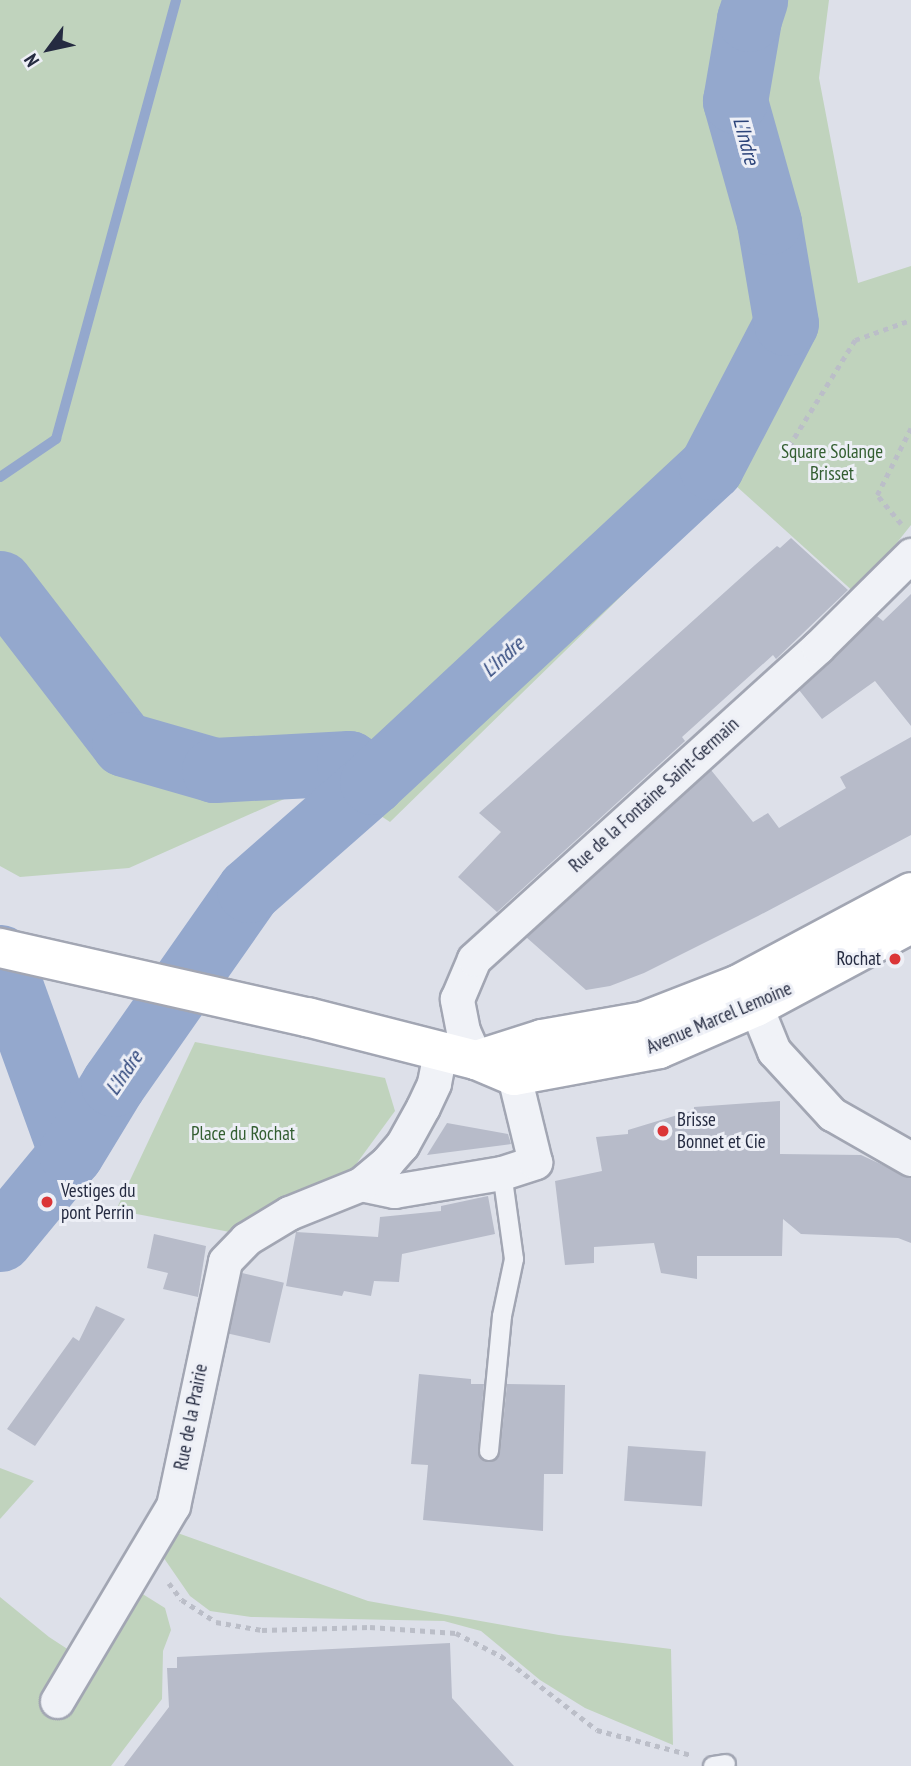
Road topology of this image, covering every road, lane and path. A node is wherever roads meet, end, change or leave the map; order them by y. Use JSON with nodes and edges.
{"nodes":[{"id":1,"x":911,"y":320,"type":"edge"},
{"id":2,"x":911,"y":428,"type":"edge"},
{"id":3,"x":789,"y":446,"type":"dead end"},
{"id":4,"x":907,"y":540,"type":"edge"},
{"id":5,"x":911,"y":892,"type":"edge"},
{"id":6,"x":911,"y":924,"type":"edge"},
{"id":7,"x":0,"y":948,"type":"edge"},
{"id":8,"x":756,"y":1007,"type":"junction"},
{"id":9,"x":440,"y":1051,"type":"junction"},
{"id":10,"x":476,"y":1060,"type":"junction"},
{"id":11,"x":514,"y":1076,"type":"junction"},
{"id":12,"x":911,"y":1159,"type":"edge"},
{"id":13,"x":502,"y":1173,"type":"junction"},
{"id":14,"x":361,"y":1184,"type":"junction"},
{"id":15,"x":489,"y":1451,"type":"dead end"},
{"id":16,"x":146,"y":1552,"type":"junction"},
{"id":17,"x":57,"y":1701,"type":"dead end"},
{"id":18,"x":720,"y":1765,"type":"edge"}],
"edges":[{"from":1,"to":3,"type":"path"},
{"from":2,"to":4,"type":"path"},
{"from":4,"to":10,"type":"street","name":"Rue de la Fontaine Saint-Germain"},
{"from":5,"to":10,"type":"main road","name":"Avenue Marcel Lemoine"},
{"from":6,"to":8,"type":"main road","name":"Avenue Marcel Lemoine"},
{"from":7,"to":9,"type":"main road"},
{"from":8,"to":11,"type":"main road","name":"Avenue Marcel Lemoine"},
{"from":8,"to":12,"type":"street"},
{"from":9,"to":10,"type":"main road"},
{"from":9,"to":14,"type":"street","name":"Rue de la Prairie"},
{"from":10,"to":11,"type":"main road"},
{"from":11,"to":13,"type":"street"},
{"from":13,"to":14,"type":"street"},
{"from":13,"to":15,"type":"lane"},
{"from":14,"to":16,"type":"street","name":"Rue de la Prairie"},
{"from":16,"to":17,"type":"street","name":"Rue de la Prairie"},
{"from":16,"to":18,"type":"path"}]}
